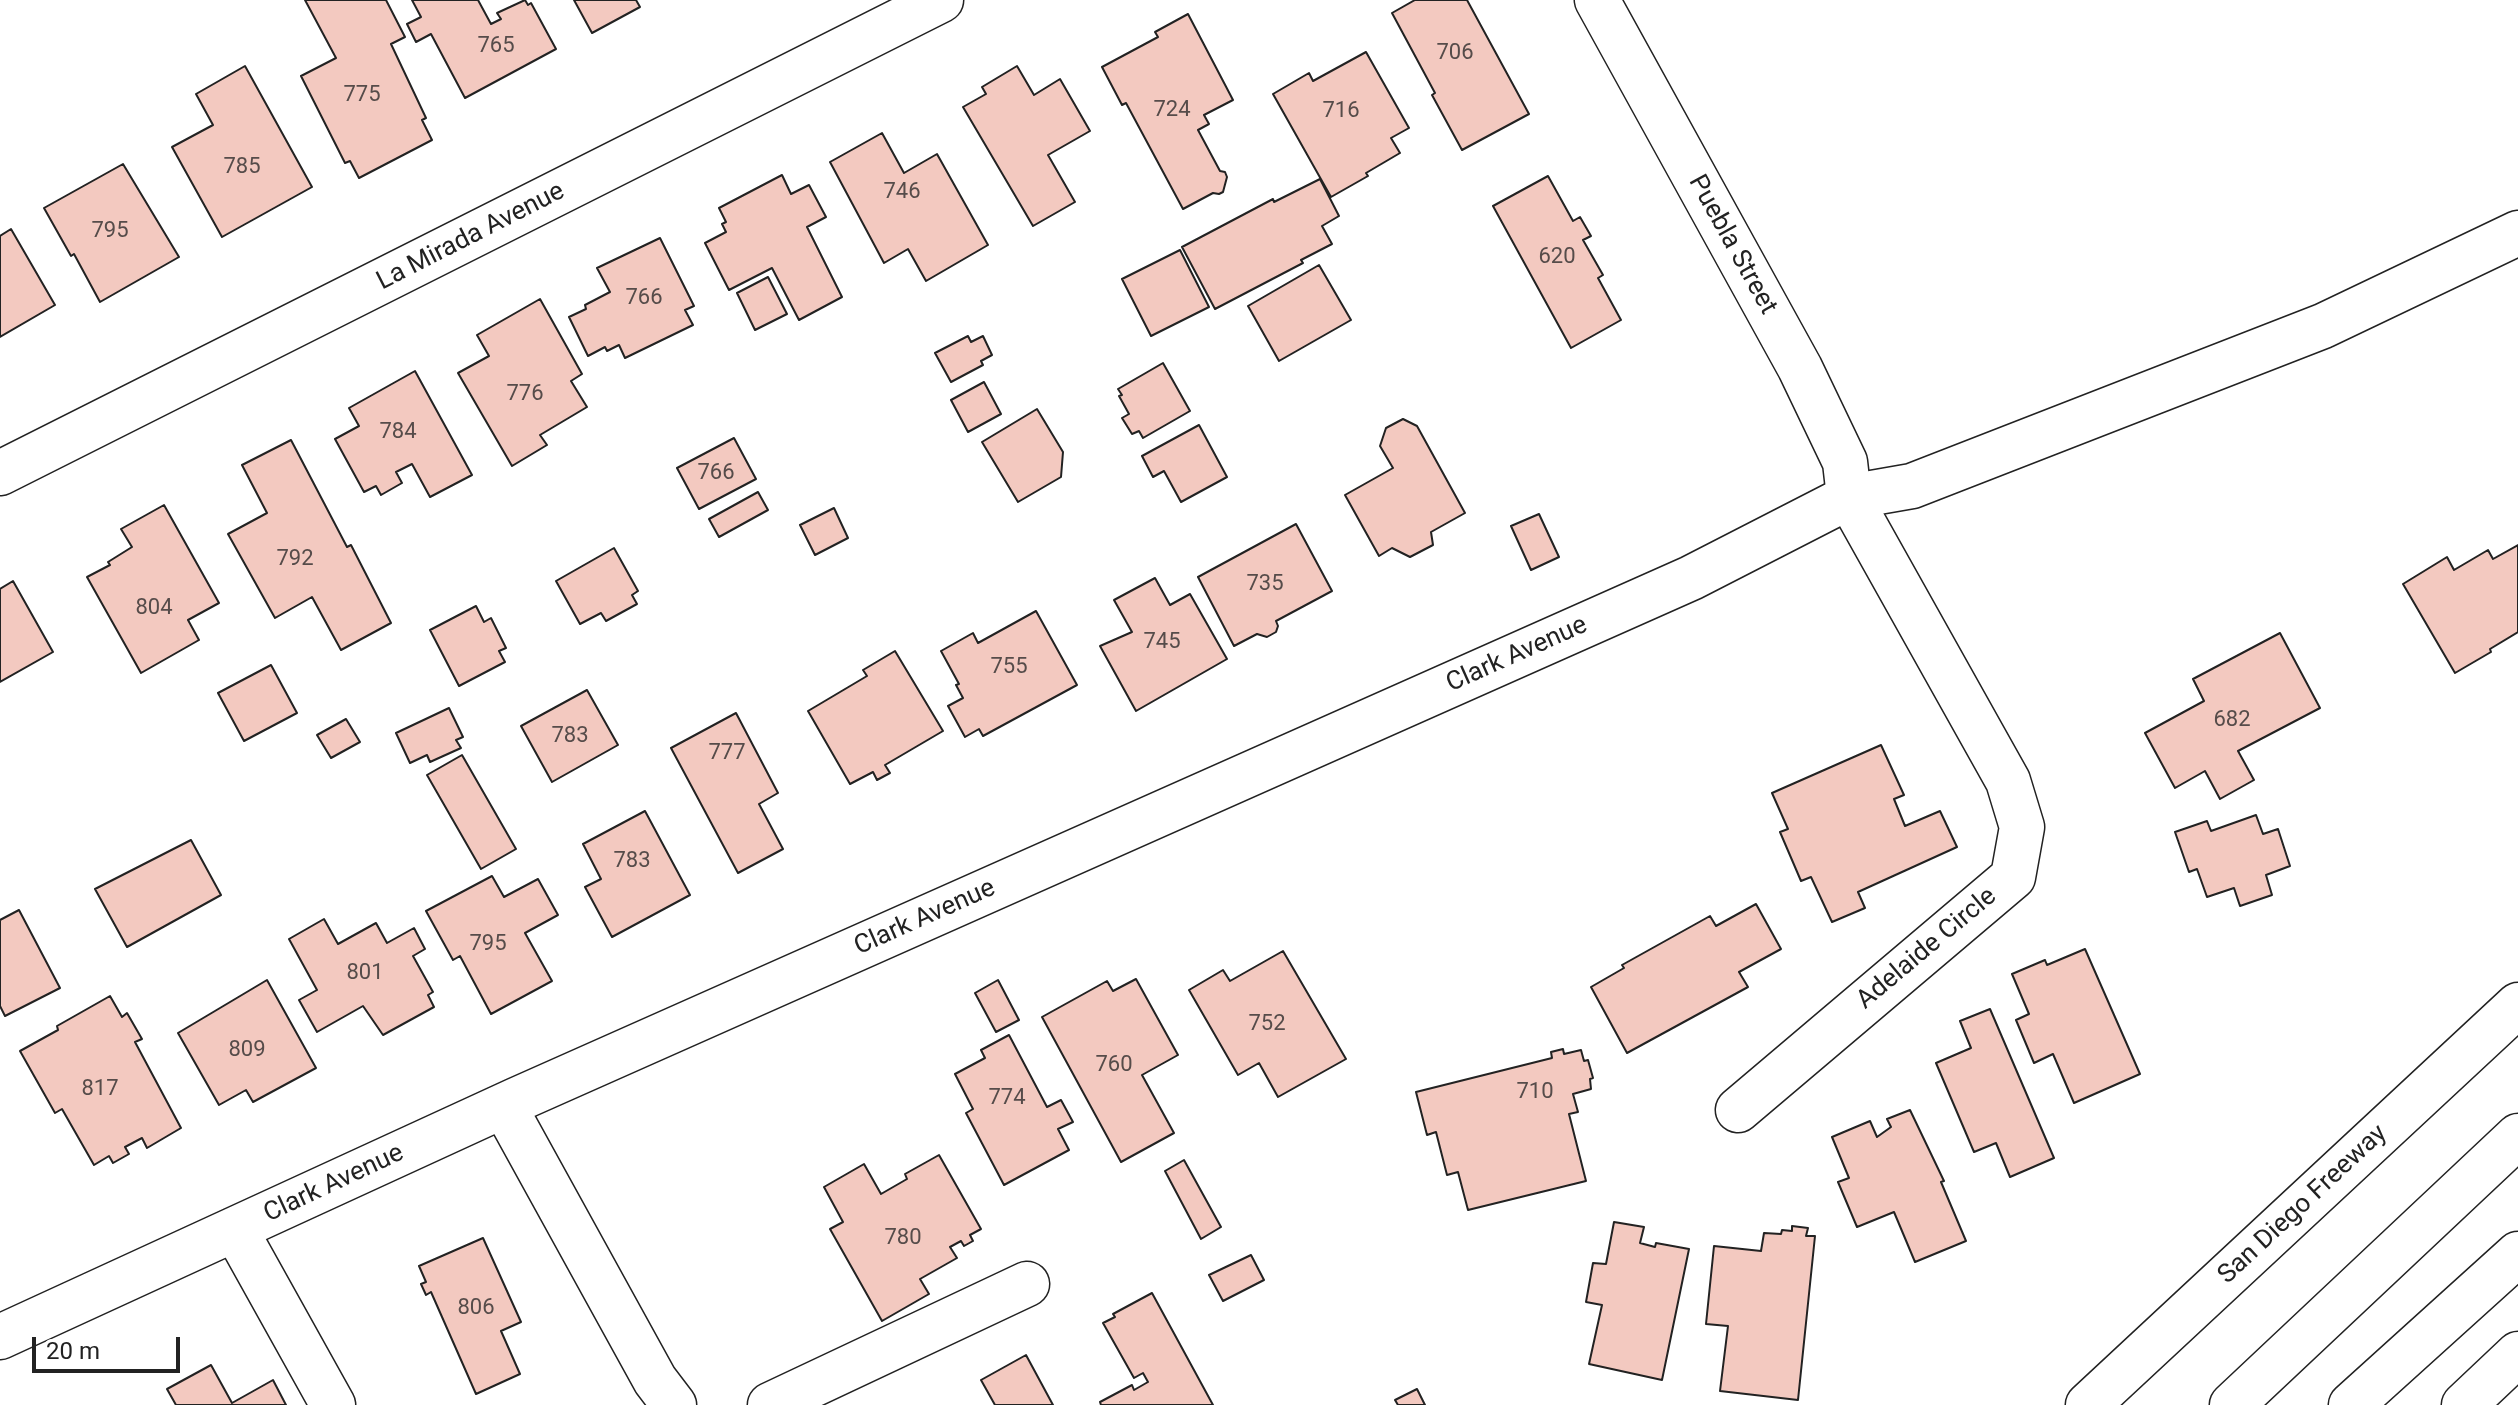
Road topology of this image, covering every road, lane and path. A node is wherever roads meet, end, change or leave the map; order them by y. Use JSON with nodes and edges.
{"nodes":[{"id":1,"x":941,"y":0,"type":"edge"},
{"id":2,"x":1597,"y":0,"type":"edge"},
{"id":3,"x":2518,"y":233,"type":"edge"},
{"id":4,"x":0,"y":473,"type":"edge"},
{"id":5,"x":1849,"y":497,"type":"junction"},
{"id":6,"x":2518,"y":1005,"type":"edge"},
{"id":7,"x":504,"y":1106,"type":"junction"},
{"id":8,"x":1738,"y":1110,"type":"dead end"},
{"id":9,"x":2518,"y":1136,"type":"edge"},
{"id":10,"x":235,"y":1229,"type":"junction"},
{"id":11,"x":2518,"y":1254,"type":"edge"},
{"id":12,"x":1027,"y":1284,"type":"dead end"},
{"id":13,"x":0,"y":1337,"type":"edge"},
{"id":14,"x":2518,"y":1354,"type":"edge"},
{"id":15,"x":2518,"y":1362,"type":"edge"},
{"id":16,"x":333,"y":1405,"type":"edge"},
{"id":17,"x":674,"y":1405,"type":"edge"},
{"id":18,"x":770,"y":1405,"type":"edge"},
{"id":19,"x":2088,"y":1405,"type":"edge"},
{"id":20,"x":2232,"y":1405,"type":"edge"},
{"id":21,"x":2351,"y":1405,"type":"edge"},
{"id":22,"x":2464,"y":1405,"type":"edge"},
{"id":23,"x":2486,"y":1405,"type":"edge"}],
"edges":[{"from":1,"to":4,"type":"main road","name":"La Mirada Avenue"},
{"from":2,"to":5,"type":"main road","name":"Puebla Street"},
{"from":3,"to":5,"type":"main road","name":"Clark Avenue"},
{"from":5,"to":7,"type":"main road","name":"Clark Avenue"},
{"from":5,"to":8,"type":"main road","name":"Adelaide Circle"},
{"from":6,"to":19,"type":"main road","name":"San Diego Freeway"},
{"from":7,"to":10,"type":"main road","name":"Clark Avenue"},
{"from":7,"to":17,"type":"main road"},
{"from":9,"to":20,"type":"main road"},
{"from":10,"to":13,"type":"main road","name":"Clark Avenue"},
{"from":10,"to":16,"type":"main road"},
{"from":11,"to":21,"type":"main road"},
{"from":12,"to":18,"type":"main road"},
{"from":14,"to":22,"type":"main road"},
{"from":15,"to":23,"type":"main road"}]}
